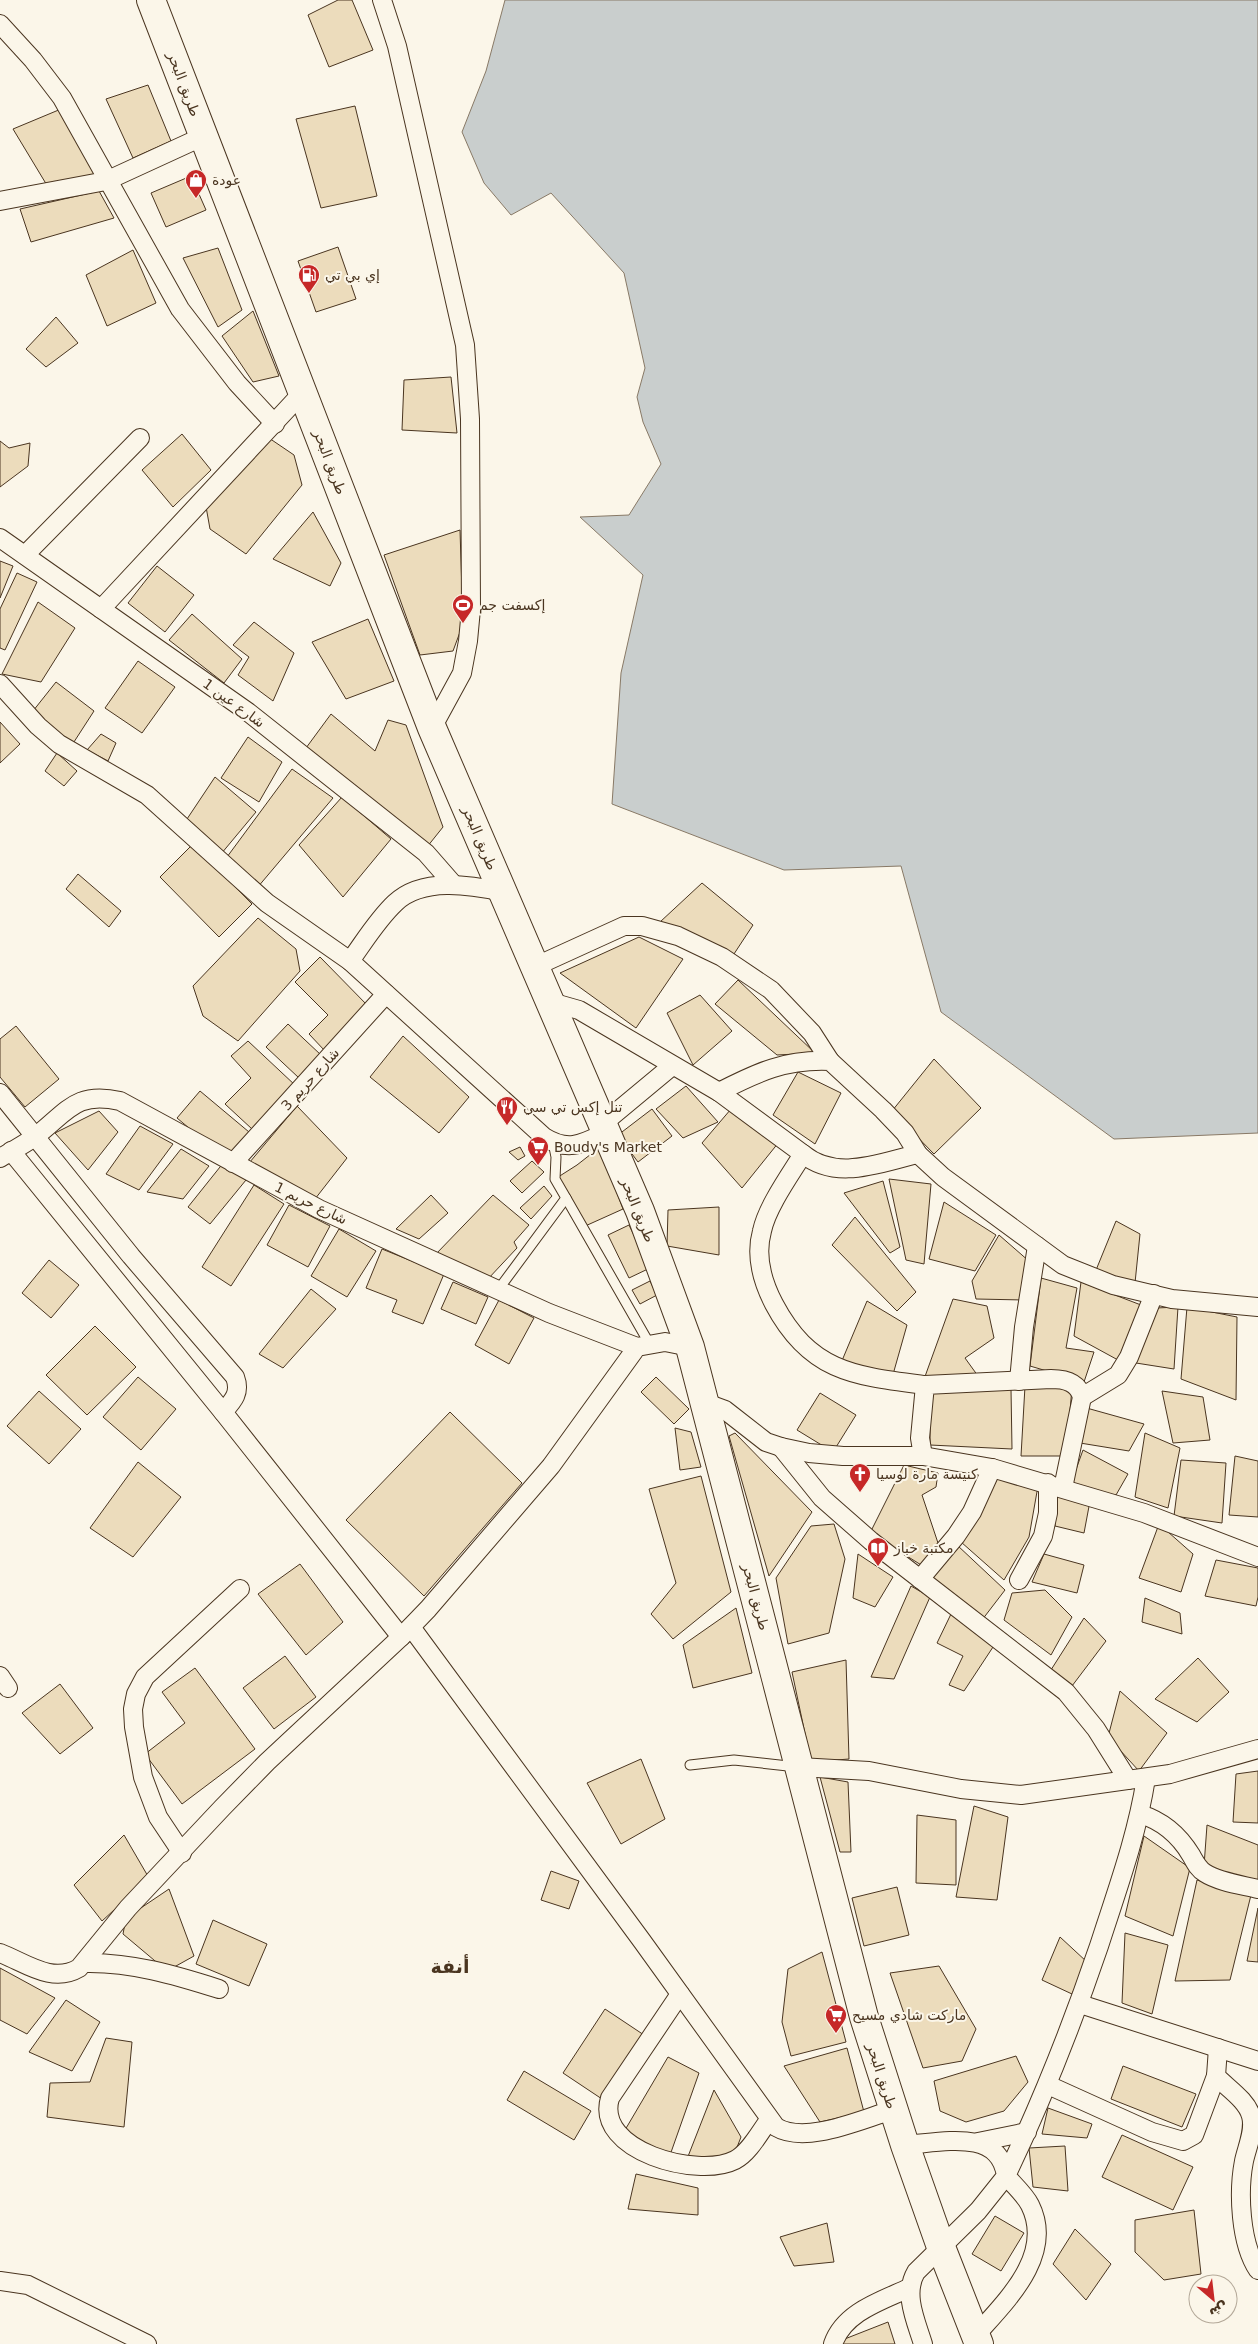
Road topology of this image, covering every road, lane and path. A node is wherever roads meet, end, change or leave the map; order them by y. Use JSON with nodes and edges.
{"nodes":[{"id":1,"x":151,"y":0,"type":"edge"},
{"id":2,"x":382,"y":0,"type":"edge"},
{"id":3,"x":0,"y":24,"type":"edge"},
{"id":4,"x":204,"y":136,"type":"junction"},
{"id":5,"x":106,"y":181,"type":"junction"},
{"id":6,"x":0,"y":201,"type":"edge"},
{"id":7,"x":303,"y":392,"type":"junction"},
{"id":8,"x":275,"y":424,"type":"junction"},
{"id":9,"x":140,"y":438,"type":"dead end"},
{"id":10,"x":0,"y":538,"type":"edge"},
{"id":11,"x":25,"y":555,"type":"junction"},
{"id":12,"x":101,"y":609,"type":"junction"},
{"id":13,"x":0,"y":684,"type":"edge"},
{"id":14,"x":432,"y":728,"type":"junction"},
{"id":15,"x":454,"y":885,"type":"junction"},
{"id":16,"x":503,"y":892,"type":"junction"},
{"id":17,"x":350,"y":962,"type":"junction"},
{"id":18,"x":534,"y":967,"type":"junction"},
{"id":19,"x":386,"y":994,"type":"junction"},
{"id":20,"x":551,"y":1002,"type":"junction"},
{"id":21,"x":830,"y":1061,"type":"junction"},
{"id":22,"x":672,"y":1066,"type":"junction"},
{"id":23,"x":719,"y":1092,"type":"junction"},
{"id":24,"x":0,"y":1093,"type":"edge"},
{"id":25,"x":603,"y":1129,"type":"junction"},
{"id":26,"x":34,"y":1137,"type":"junction"},
{"id":27,"x":553,"y":1142,"type":"junction"},
{"id":28,"x":803,"y":1154,"type":"junction"},
{"id":29,"x":918,"y":1154,"type":"junction"},
{"id":30,"x":6,"y":1155,"type":"edge"},
{"id":31,"x":233,"y":1163,"type":"junction"},
{"id":32,"x":566,"y":1198,"type":"junction"},
{"id":33,"x":1037,"y":1246,"type":"junction"},
{"id":34,"x":498,"y":1290,"type":"junction"},
{"id":35,"x":1154,"y":1294,"type":"junction"},
{"id":36,"x":1258,"y":1307,"type":"edge"},
{"id":37,"x":643,"y":1345,"type":"junction"},
{"id":38,"x":690,"y":1347,"type":"junction"},
{"id":39,"x":1019,"y":1381,"type":"junction"},
{"id":40,"x":925,"y":1385,"type":"junction"},
{"id":41,"x":1082,"y":1397,"type":"junction"},
{"id":42,"x":706,"y":1403,"type":"junction"},
{"id":43,"x":223,"y":1412,"type":"junction"},
{"id":44,"x":781,"y":1447,"type":"junction"},
{"id":45,"x":923,"y":1456,"type":"junction"},
{"id":46,"x":992,"y":1468,"type":"junction"},
{"id":47,"x":1056,"y":1486,"type":"junction"},
{"id":48,"x":1258,"y":1556,"type":"edge"},
{"id":49,"x":920,"y":1579,"type":"junction"},
{"id":50,"x":1019,"y":1580,"type":"dead end"},
{"id":51,"x":240,"y":1589,"type":"dead end"},
{"id":52,"x":406,"y":1632,"type":"junction"},
{"id":53,"x":1258,"y":1749,"type":"edge"},
{"id":54,"x":690,"y":1765,"type":"dead end"},
{"id":55,"x":799,"y":1767,"type":"junction"},
{"id":56,"x":1146,"y":1778,"type":"junction"},
{"id":57,"x":1128,"y":1780,"type":"junction"},
{"id":58,"x":1140,"y":1814,"type":"junction"},
{"id":59,"x":182,"y":1853,"type":"junction"},
{"id":60,"x":1258,"y":1889,"type":"edge"},
{"id":61,"x":0,"y":1953,"type":"edge"},
{"id":62,"x":85,"y":1962,"type":"junction"},
{"id":63,"x":219,"y":1988,"type":"dead end"},
{"id":64,"x":680,"y":1994,"type":"junction"},
{"id":65,"x":1080,"y":2004,"type":"junction"},
{"id":66,"x":1218,"y":2048,"type":"junction"},
{"id":67,"x":1258,"y":2061,"type":"edge"},
{"id":68,"x":1216,"y":2076,"type":"junction"},
{"id":69,"x":1048,"y":2085,"type":"junction"},
{"id":70,"x":893,"y":2110,"type":"junction"},
{"id":71,"x":769,"y":2120,"type":"junction"},
{"id":72,"x":1027,"y":2132,"type":"junction"},
{"id":73,"x":978,"y":2142,"type":"junction"},
{"id":74,"x":905,"y":2145,"type":"junction"},
{"id":75,"x":1006,"y":2176,"type":"junction"},
{"id":76,"x":941,"y":2247,"type":"junction"},
{"id":77,"x":1258,"y":2270,"type":"edge"},
{"id":78,"x":0,"y":2281,"type":"edge"},
{"id":79,"x":909,"y":2288,"type":"junction"},
{"id":80,"x":978,"y":2340,"type":"edge"},
{"id":81,"x":147,"y":2344,"type":"edge"},
{"id":82,"x":833,"y":2344,"type":"edge"},
{"id":83,"x":923,"y":2344,"type":"edge"}],
"edges":[{"from":1,"to":4,"type":"main road","name":"طريق البحر"},
{"from":2,"to":14,"type":"street"},
{"from":3,"to":5,"type":"street"},
{"from":4,"to":5,"type":"street"},
{"from":4,"to":7,"type":"main road","name":"طريق البحر"},
{"from":5,"to":6,"type":"street"},
{"from":5,"to":8,"type":"street"},
{"from":7,"to":8,"type":"street"},
{"from":7,"to":14,"type":"main road","name":"طريق البحر"},
{"from":8,"to":12,"type":"street"},
{"from":9,"to":11,"type":"street"},
{"from":10,"to":11,"type":"street","name":"شارع عين 1"},
{"from":11,"to":12,"type":"street","name":"شارع عين 1"},
{"from":12,"to":15,"type":"street","name":"شارع عين 1"},
{"from":13,"to":17,"type":"street"},
{"from":14,"to":16,"type":"main road","name":"طريق البحر"},
{"from":15,"to":16,"type":"street"},
{"from":15,"to":17,"type":"street"},
{"from":16,"to":18,"type":"main road","name":"طريق البحر"},
{"from":17,"to":19,"type":"street"},
{"from":18,"to":20,"type":"main road","name":"طريق البحر"},
{"from":18,"to":21,"type":"street"},
{"from":19,"to":27,"type":"street"},
{"from":19,"to":31,"type":"street","name":"شارع حريم 3"},
{"from":20,"to":22,"type":"street"},
{"from":20,"to":25,"type":"main road","name":"طريق البحر"},
{"from":21,"to":23,"type":"street"},
{"from":21,"to":29,"type":"street"},
{"from":22,"to":23,"type":"street"},
{"from":22,"to":25,"type":"street"},
{"from":23,"to":28,"type":"street"},
{"from":24,"to":26,"type":"street"},
{"from":25,"to":27,"type":"street"},
{"from":25,"to":38,"type":"main road","name":"طريق البحر"},
{"from":26,"to":30,"type":"street","name":"شارع حريم 1"},
{"from":26,"to":31,"type":"street","name":"شارع حريم 1"},
{"from":26,"to":43,"type":"street"},
{"from":27,"to":32,"type":"lane"},
{"from":28,"to":29,"type":"street"},
{"from":28,"to":40,"type":"street"},
{"from":29,"to":33,"type":"street"},
{"from":30,"to":43,"type":"street"},
{"from":31,"to":34,"type":"street","name":"شارع حريم 1"},
{"from":32,"to":34,"type":"lane"},
{"from":32,"to":37,"type":"lane"},
{"from":33,"to":35,"type":"street"},
{"from":33,"to":39,"type":"street"},
{"from":34,"to":37,"type":"street","name":"شارع حريم 1"},
{"from":35,"to":36,"type":"street"},
{"from":35,"to":41,"type":"street"},
{"from":37,"to":38,"type":"street"},
{"from":37,"to":52,"type":"street"},
{"from":38,"to":42,"type":"main road","name":"طريق البحر"},
{"from":39,"to":40,"type":"street"},
{"from":39,"to":41,"type":"street"},
{"from":40,"to":45,"type":"street"},
{"from":41,"to":47,"type":"street"},
{"from":42,"to":44,"type":"street"},
{"from":42,"to":55,"type":"main road","name":"طريق البحر"},
{"from":43,"to":52,"type":"street"},
{"from":44,"to":45,"type":"street"},
{"from":44,"to":49,"type":"street"},
{"from":45,"to":46,"type":"street"},
{"from":46,"to":47,"type":"street"},
{"from":46,"to":49,"type":"street"},
{"from":47,"to":48,"type":"street"},
{"from":47,"to":50,"type":"street"},
{"from":49,"to":57,"type":"street"},
{"from":51,"to":59,"type":"street"},
{"from":52,"to":59,"type":"street"},
{"from":52,"to":64,"type":"street"},
{"from":53,"to":56,"type":"street"},
{"from":54,"to":55,"type":"lane"},
{"from":55,"to":57,"type":"street"},
{"from":55,"to":70,"type":"main road","name":"طريق البحر"},
{"from":56,"to":57,"type":"street"},
{"from":56,"to":58,"type":"street"},
{"from":58,"to":60,"type":"street"},
{"from":58,"to":65,"type":"street"},
{"from":59,"to":62,"type":"street"},
{"from":61,"to":62,"type":"street"},
{"from":62,"to":63,"type":"street"},
{"from":64,"to":71,"type":"street"},
{"from":64,"to":71,"type":"street"},
{"from":65,"to":66,"type":"street"},
{"from":65,"to":69,"type":"street"},
{"from":66,"to":67,"type":"street"},
{"from":66,"to":68,"type":"street"},
{"from":68,"to":69,"type":"street"},
{"from":68,"to":77,"type":"street"},
{"from":69,"to":72,"type":"street"},
{"from":70,"to":71,"type":"street"},
{"from":70,"to":74,"type":"main road","name":"طريق البحر"},
{"from":72,"to":73,"type":"street"},
{"from":72,"to":75,"type":"street"},
{"from":73,"to":74,"type":"street"},
{"from":73,"to":75,"type":"street"},
{"from":74,"to":76,"type":"main road","name":"طريق البحر"},
{"from":75,"to":76,"type":"street"},
{"from":75,"to":80,"type":"street"},
{"from":76,"to":79,"type":"street"},
{"from":76,"to":80,"type":"main road","name":"طريق البحر"},
{"from":78,"to":81,"type":"street"},
{"from":79,"to":82,"type":"street"},
{"from":79,"to":83,"type":"street"}]}
